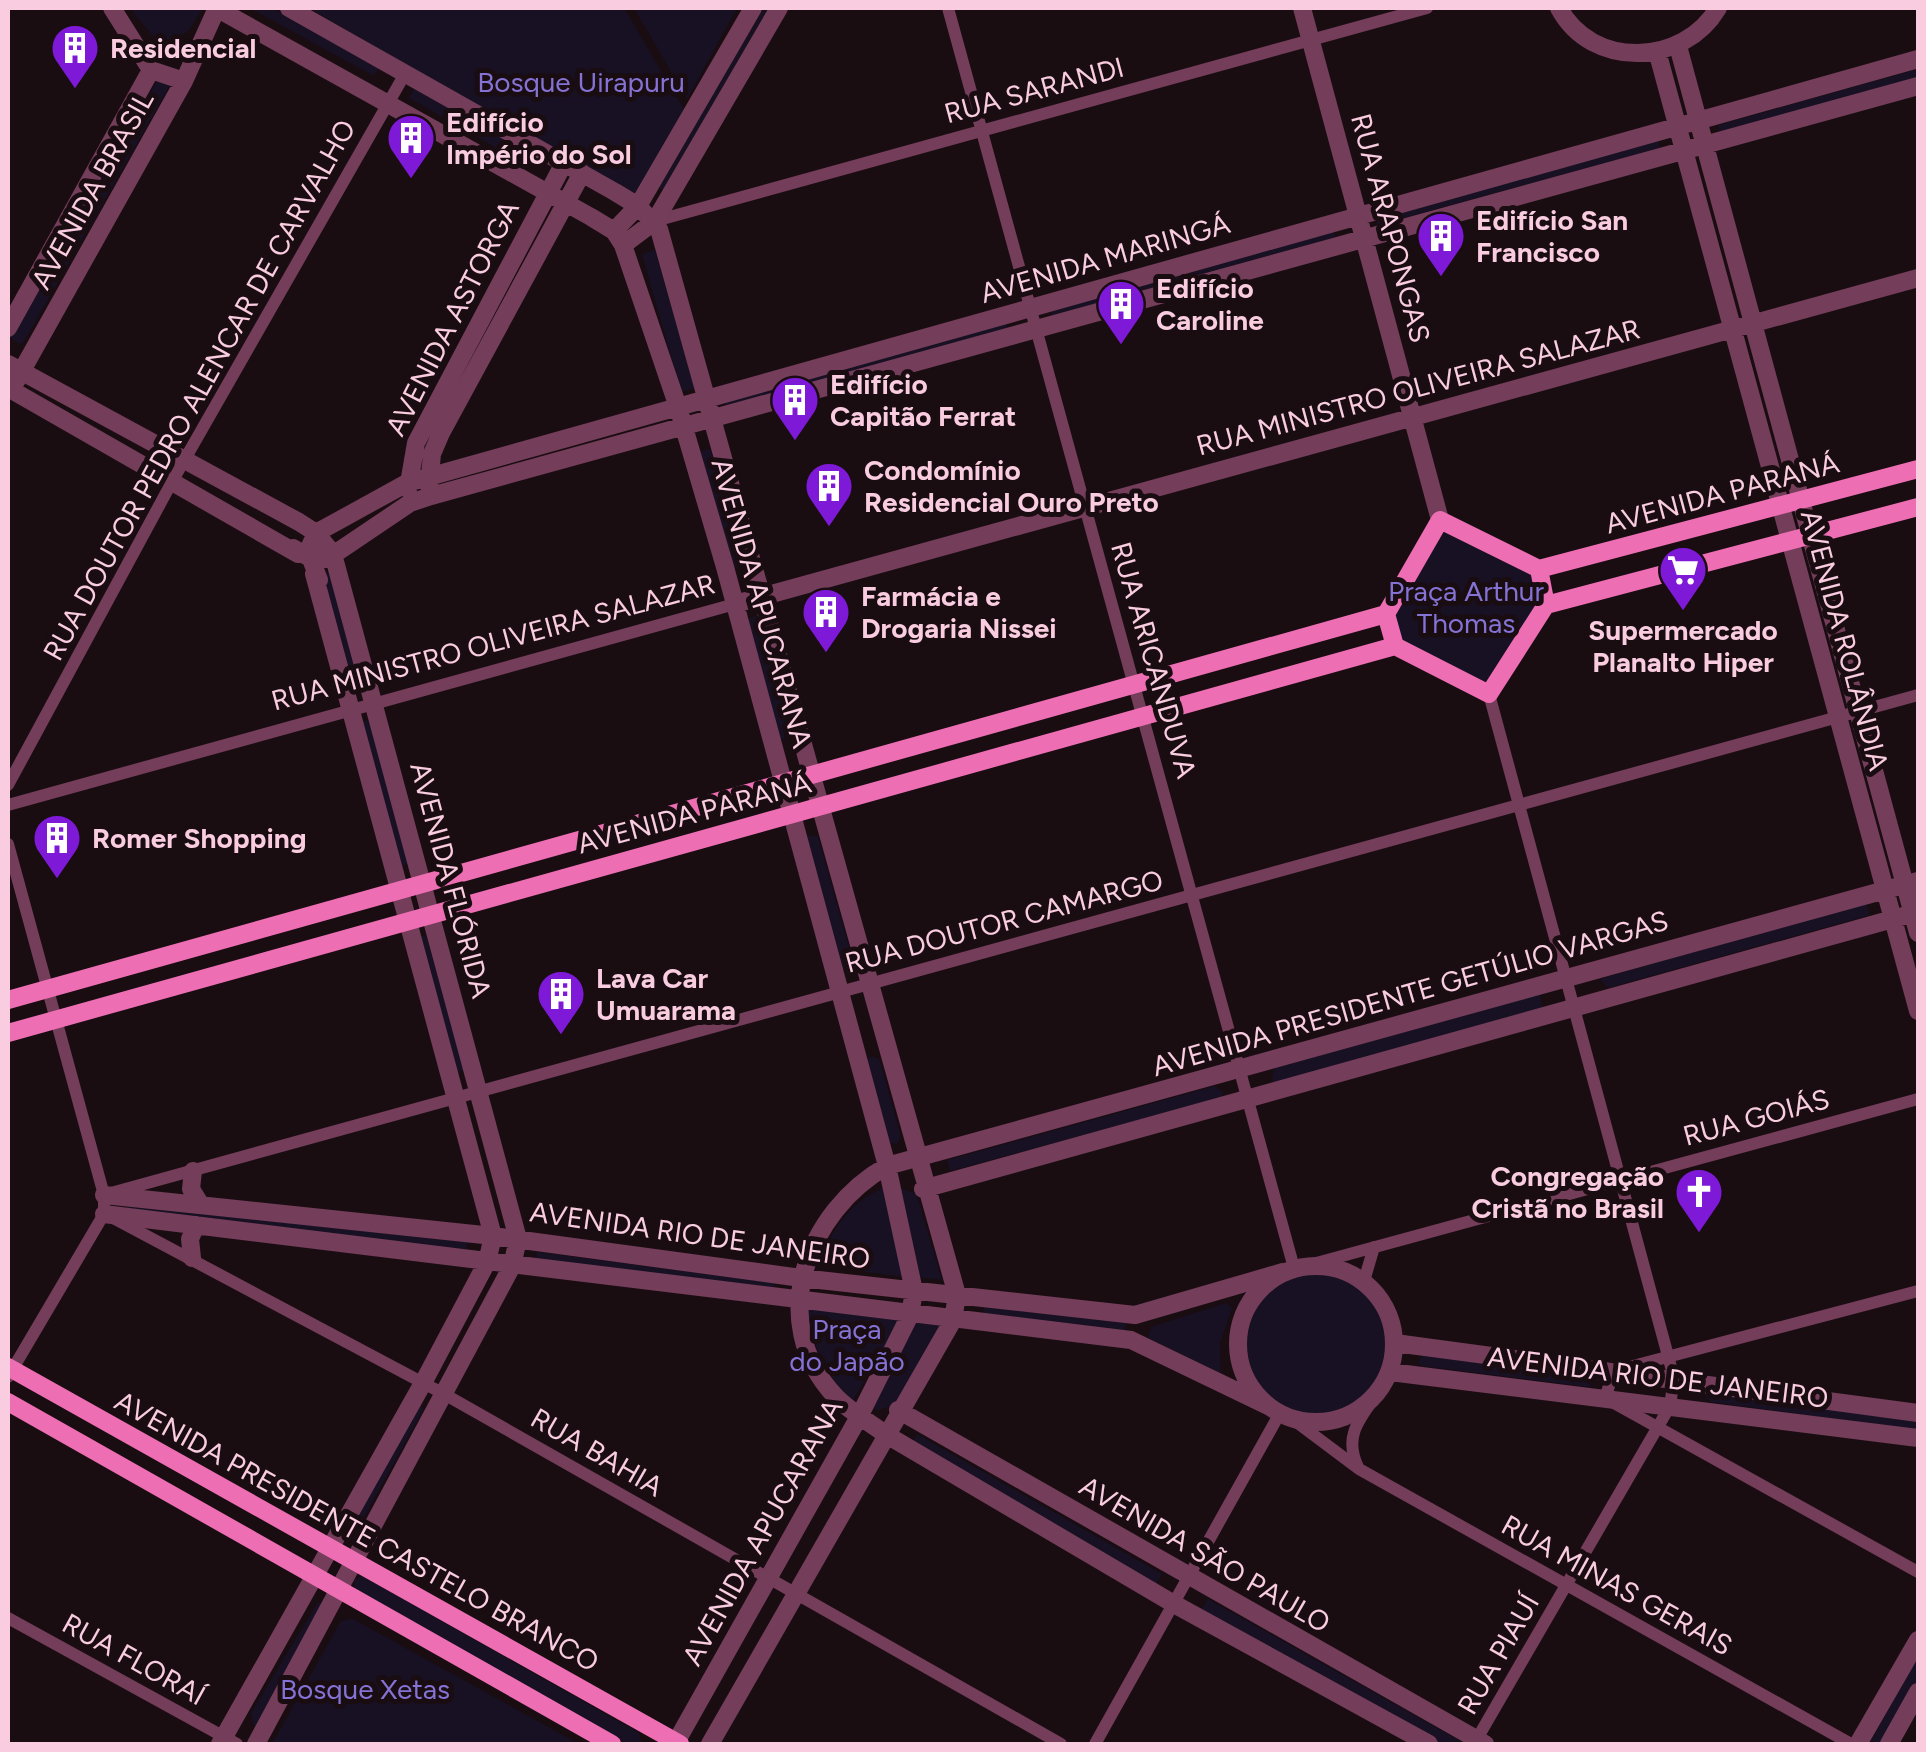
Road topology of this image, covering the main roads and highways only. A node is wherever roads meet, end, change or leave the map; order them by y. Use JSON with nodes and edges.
{"nodes":[{"id":1,"x":1918,"y":469,"type":"edge"},
{"id":2,"x":1918,"y":507,"type":"edge"},
{"id":3,"x":1539,"y":570,"type":"junction"},
{"id":4,"x":1546,"y":606,"type":"junction"},
{"id":5,"x":1386,"y":614,"type":"junction"},
{"id":6,"x":1343,"y":626,"type":"junction"},
{"id":7,"x":1395,"y":646,"type":"junction"},
{"id":8,"x":1355,"y":657,"type":"junction"},
{"id":9,"x":1186,"y":670,"type":"junction"},
{"id":10,"x":1096,"y":696,"type":"junction"},
{"id":11,"x":1196,"y":702,"type":"junction"},
{"id":12,"x":1107,"y":727,"type":"junction"},
{"id":13,"x":850,"y":766,"type":"junction"},
{"id":14,"x":860,"y":797,"type":"junction"},
{"id":15,"x":713,"y":802,"type":"junction"},
{"id":16,"x":722,"y":832,"type":"junction"},
{"id":17,"x":478,"y":867,"type":"junction"},
{"id":18,"x":487,"y":899,"type":"junction"},
{"id":19,"x":359,"y":900,"type":"junction"},
{"id":20,"x":368,"y":932,"type":"junction"},
{"id":21,"x":103,"y":976,"type":"junction"},
{"id":22,"x":8,"y":1000,"type":"edge"},
{"id":23,"x":109,"y":1005,"type":"junction"},
{"id":24,"x":8,"y":1033,"type":"edge"},
{"id":25,"x":9,"y":1371,"type":"edge"},
{"id":26,"x":48,"y":1390,"type":"junction"},
{"id":27,"x":8,"y":1402,"type":"edge"},
{"id":28,"x":32,"y":1416,"type":"junction"},
{"id":29,"x":612,"y":1744,"type":"edge"},
{"id":30,"x":677,"y":1744,"type":"edge"}],
"edges":[{"from":1,"to":3,"type":"main road","name":"AVENIDA PARANÁ"},
{"from":2,"to":4,"type":"main road"},
{"from":3,"to":4,"type":"main road"},
{"from":3,"to":5,"type":"main road"},
{"from":4,"to":7,"type":"main road"},
{"from":5,"to":6,"type":"main road","name":"AVENIDA PARANÁ"},
{"from":5,"to":7,"type":"main road"},
{"from":6,"to":8,"type":"main road"},
{"from":6,"to":9,"type":"main road","name":"AVENIDA PARANÁ"},
{"from":7,"to":8,"type":"main road","name":"AVENIDA PARANÁ"},
{"from":8,"to":11,"type":"main road","name":"AVENIDA PARANÁ"},
{"from":9,"to":10,"type":"main road","name":"AVENIDA PARANÁ"},
{"from":9,"to":11,"type":"main road"},
{"from":10,"to":12,"type":"main road"},
{"from":10,"to":13,"type":"main road","name":"AVENIDA PARANÁ"},
{"from":11,"to":12,"type":"main road","name":"AVENIDA PARANÁ"},
{"from":12,"to":14,"type":"main road","name":"AVENIDA PARANÁ"},
{"from":13,"to":14,"type":"main road"},
{"from":13,"to":15,"type":"main road","name":"AVENIDA PARANÁ"},
{"from":14,"to":16,"type":"main road","name":"AVENIDA PARANÁ"},
{"from":15,"to":16,"type":"main road"},
{"from":15,"to":17,"type":"main road","name":"AVENIDA PARANÁ"},
{"from":16,"to":18,"type":"main road","name":"AVENIDA PARANÁ"},
{"from":17,"to":18,"type":"main road"},
{"from":17,"to":19,"type":"main road","name":"AVENIDA PARANÁ"},
{"from":18,"to":20,"type":"main road","name":"AVENIDA PARANÁ"},
{"from":19,"to":20,"type":"main road"},
{"from":19,"to":21,"type":"main road","name":"AVENIDA PARANÁ"},
{"from":20,"to":23,"type":"main road","name":"AVENIDA PARANÁ"},
{"from":21,"to":22,"type":"main road","name":"AVENIDA PARANÁ"},
{"from":21,"to":23,"type":"main road"},
{"from":23,"to":24,"type":"main road","name":"AVENIDA PARANÁ"},
{"from":25,"to":26,"type":"main road","name":"AVENIDA PRESIDENTE CASTELO BRANCO"},
{"from":26,"to":28,"type":"main road"},
{"from":26,"to":30,"type":"main road","name":"AVENIDA PRESIDENTE CASTELO BRANCO"},
{"from":27,"to":28,"type":"main road","name":"AVENIDA PRESIDENTE CASTELO BRANCO"},
{"from":28,"to":29,"type":"main road","name":"AVENIDA PRESIDENTE CASTELO BRANCO"}]}
